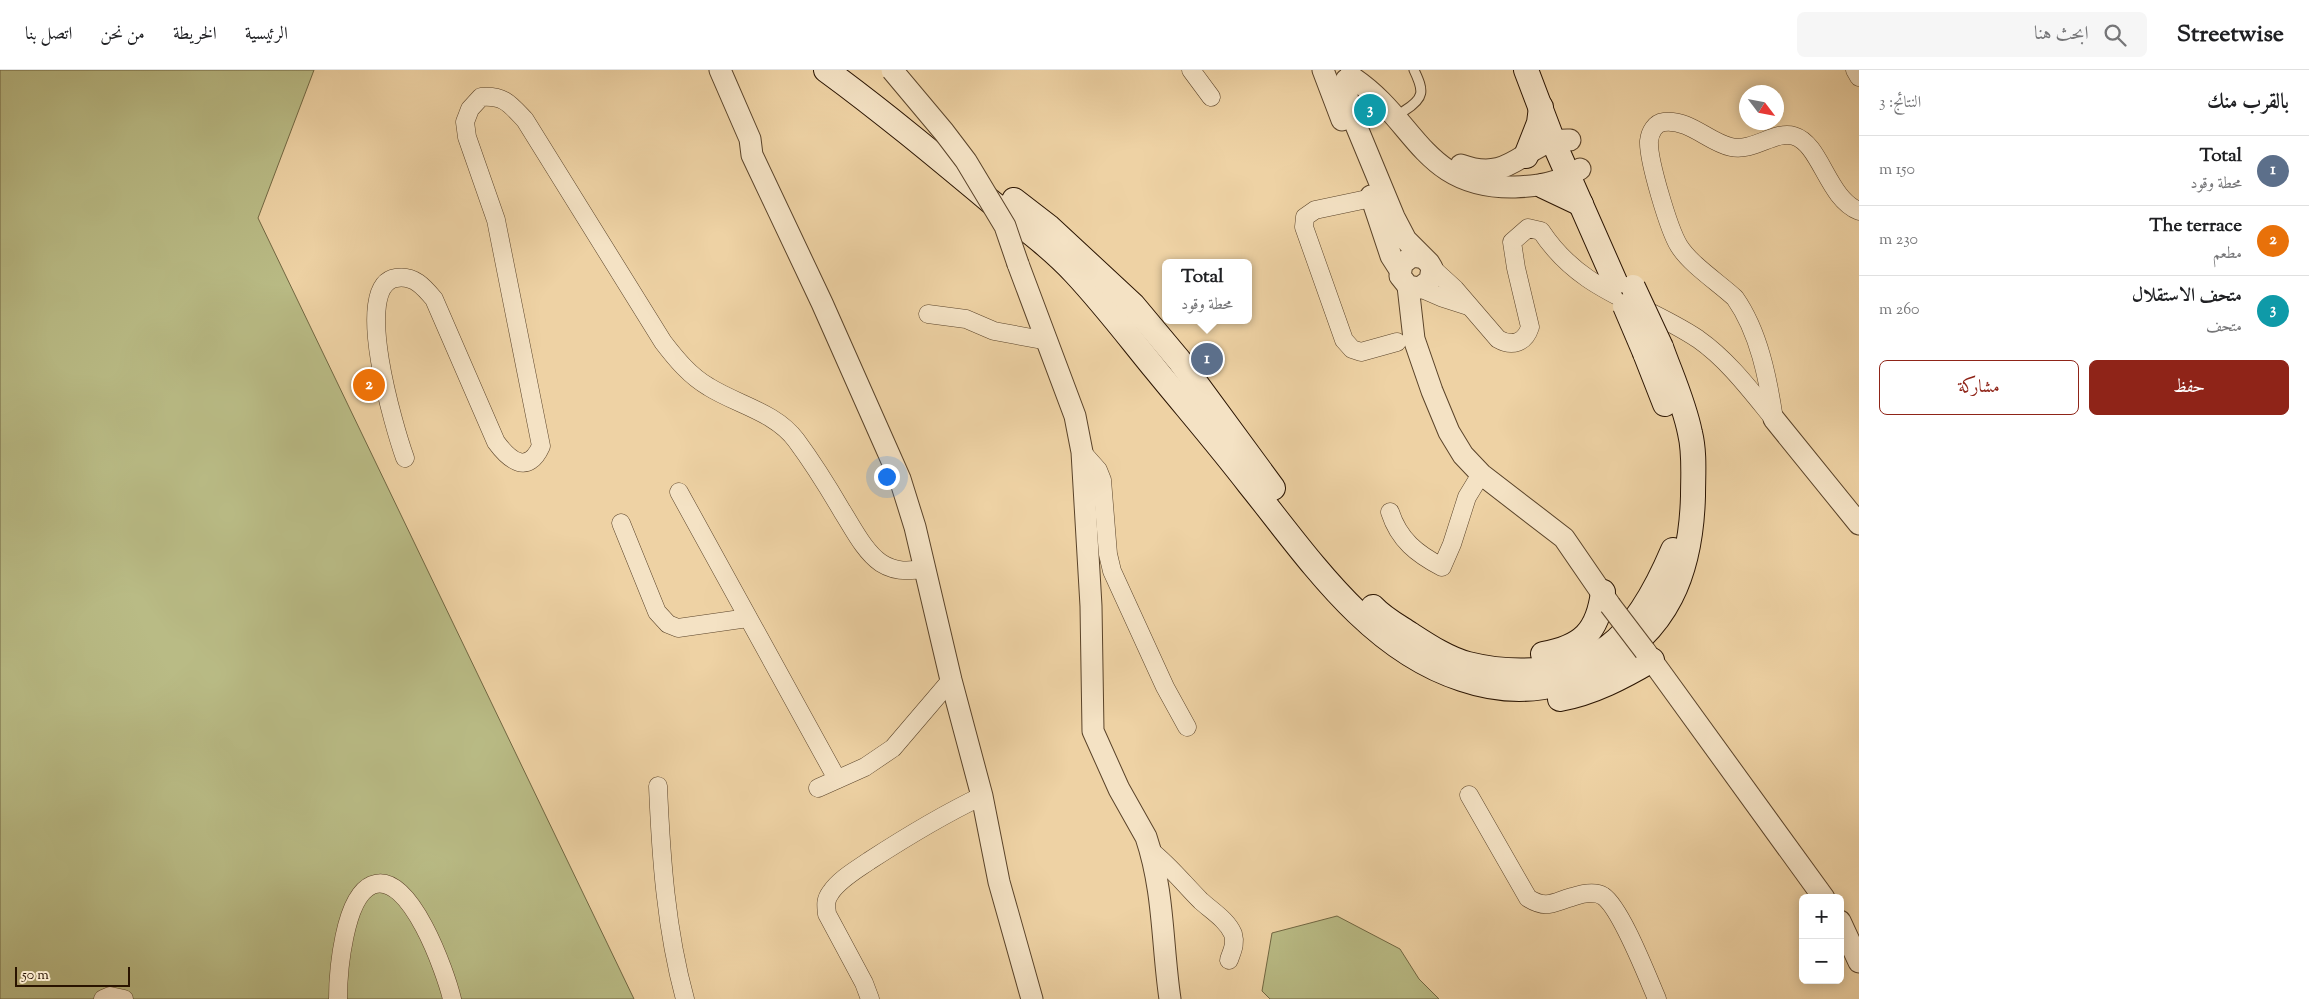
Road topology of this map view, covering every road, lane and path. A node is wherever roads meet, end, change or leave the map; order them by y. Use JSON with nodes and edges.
{"nodes":[{"id":1,"x":704,"y":70,"type":"edge"},
{"id":2,"x":720,"y":70,"type":"edge"},
{"id":3,"x":826,"y":70,"type":"edge"},
{"id":4,"x":850,"y":70,"type":"edge"},
{"id":5,"x":892,"y":70,"type":"edge"},
{"id":6,"x":1190,"y":70,"type":"edge"},
{"id":7,"x":1414,"y":70,"type":"edge"},
{"id":8,"x":1526,"y":70,"type":"edge"},
{"id":9,"x":1542,"y":70,"type":"edge"},
{"id":10,"x":1855,"y":70,"type":"edge"},
{"id":11,"x":1324,"y":73,"type":"edge"},
{"id":12,"x":1352,"y":74,"type":"edge"},
{"id":13,"x":1859,"y":77,"type":"edge"},
{"id":14,"x":1211,"y":97,"type":"dead end"},
{"id":15,"x":1541,"y":107,"type":"junction"},
{"id":16,"x":1404,"y":111,"type":"junction"},
{"id":17,"x":1561,"y":140,"type":"junction"},
{"id":18,"x":752,"y":155,"type":"junction"},
{"id":19,"x":1526,"y":156,"type":"junction"},
{"id":20,"x":1574,"y":173,"type":"junction"},
{"id":21,"x":1543,"y":186,"type":"junction"},
{"id":22,"x":1372,"y":198,"type":"junction"},
{"id":23,"x":1580,"y":204,"type":"junction"},
{"id":24,"x":1859,"y":211,"type":"edge"},
{"id":25,"x":1428,"y":263,"type":"junction"},
{"id":26,"x":1409,"y":281,"type":"junction"},
{"id":27,"x":1626,"y":290,"type":"junction"},
{"id":28,"x":1468,"y":306,"type":"junction"},
{"id":29,"x":928,"y":314,"type":"dead end"},
{"id":30,"x":1048,"y":341,"type":"junction"},
{"id":31,"x":1396,"y":342,"type":"dead end"},
{"id":32,"x":1653,"y":350,"type":"junction"},
{"id":33,"x":1774,"y":419,"type":"junction"},
{"id":34,"x":1082,"y":452,"type":"junction"},
{"id":35,"x":404,"y":458,"type":"dead end"},
{"id":36,"x":1481,"y":474,"type":"junction"},
{"id":37,"x":679,"y":492,"type":"dead end"},
{"id":38,"x":1390,"y":512,"type":"dead end"},
{"id":39,"x":621,"y":524,"type":"dead end"},
{"id":40,"x":1859,"y":524,"type":"edge"},
{"id":41,"x":924,"y":568,"type":"junction"},
{"id":42,"x":1358,"y":591,"type":"junction"},
{"id":43,"x":1607,"y":598,"type":"junction"},
{"id":44,"x":748,"y":618,"type":"junction"},
{"id":45,"x":1649,"y":656,"type":"junction"},
{"id":46,"x":950,"y":680,"type":"junction"},
{"id":47,"x":1516,"y":690,"type":"junction"},
{"id":48,"x":1187,"y":727,"type":"dead end"},
{"id":49,"x":837,"y":779,"type":"junction"},
{"id":50,"x":658,"y":786,"type":"dead end"},
{"id":51,"x":818,"y":788,"type":"dead end"},
{"id":52,"x":1469,"y":795,"type":"dead end"},
{"id":53,"x":982,"y":796,"type":"junction"},
{"id":54,"x":1151,"y":851,"type":"junction"},
{"id":55,"x":1821,"y":894,"type":"edge"},
{"id":56,"x":1844,"y":930,"type":"edge"},
{"id":57,"x":1228,"y":960,"type":"dead end"},
{"id":58,"x":1859,"y":962,"type":"edge"},
{"id":59,"x":102,"y":999,"type":"edge"},
{"id":60,"x":124,"y":999,"type":"edge"},
{"id":61,"x":338,"y":999,"type":"edge"},
{"id":62,"x":452,"y":999,"type":"edge"},
{"id":63,"x":685,"y":999,"type":"edge"},
{"id":64,"x":870,"y":999,"type":"edge"},
{"id":65,"x":1032,"y":999,"type":"edge"},
{"id":66,"x":1170,"y":999,"type":"edge"},
{"id":67,"x":1657,"y":999,"type":"edge"}],
"edges":[{"from":1,"to":18,"type":"street"},
{"from":2,"to":18,"type":"street"},
{"from":3,"to":47,"type":"main road"},
{"from":4,"to":42,"type":"main road"},
{"from":5,"to":30,"type":"street","bridge":true},
{"from":6,"to":14,"type":"street"},
{"from":7,"to":16,"type":"lane"},
{"from":8,"to":15,"type":"main road"},
{"from":9,"to":17,"type":"main road"},
{"from":10,"to":13,"type":"street"},
{"from":11,"to":12,"type":"street"},
{"from":11,"to":22,"type":"street"},
{"from":12,"to":16,"type":"street"},
{"from":12,"to":21,"type":"street"},
{"from":12,"to":25,"type":"street"},
{"from":15,"to":17,"type":"main road"},
{"from":15,"to":19,"type":"main road"},
{"from":16,"to":19,"type":"street"},
{"from":17,"to":19,"type":"street"},
{"from":17,"to":20,"type":"main road"},
{"from":18,"to":41,"type":"street"},
{"from":20,"to":21,"type":"street"},
{"from":20,"to":23,"type":"main road"},
{"from":20,"to":27,"type":"main road"},
{"from":21,"to":23,"type":"main road"},
{"from":22,"to":26,"type":"street"},
{"from":22,"to":31,"type":"street"},
{"from":23,"to":27,"type":"main road"},
{"from":24,"to":33,"type":"street"},
{"from":25,"to":26,"type":"street"},
{"from":25,"to":26,"type":"street"},
{"from":25,"to":28,"type":"street"},
{"from":26,"to":28,"type":"street"},
{"from":26,"to":36,"type":"street"},
{"from":27,"to":32,"type":"main road","bridge":true},
{"from":28,"to":33,"type":"street"},
{"from":29,"to":30,"type":"street"},
{"from":30,"to":34,"type":"street"},
{"from":32,"to":42,"type":"main road"},
{"from":32,"to":47,"type":"main road"},
{"from":33,"to":40,"type":"street"},
{"from":34,"to":48,"type":"street"},
{"from":34,"to":54,"type":"street"},
{"from":35,"to":41,"type":"street"},
{"from":36,"to":38,"type":"street"},
{"from":36,"to":43,"type":"street"},
{"from":37,"to":44,"type":"street"},
{"from":39,"to":44,"type":"street"},
{"from":41,"to":46,"type":"street"},
{"from":42,"to":43,"type":"main road"},
{"from":43,"to":45,"type":"street","bridge":true},
{"from":44,"to":49,"type":"street"},
{"from":45,"to":47,"type":"main road"},
{"from":45,"to":55,"type":"street"},
{"from":46,"to":49,"type":"street"},
{"from":46,"to":53,"type":"street"},
{"from":49,"to":51,"type":"street"},
{"from":50,"to":63,"type":"street"},
{"from":52,"to":67,"type":"street"},
{"from":53,"to":64,"type":"street"},
{"from":53,"to":65,"type":"street"},
{"from":54,"to":57,"type":"street"},
{"from":54,"to":66,"type":"street"},
{"from":56,"to":58,"type":"street"},
{"from":59,"to":60,"type":"street"},
{"from":61,"to":62,"type":"street"}]}
